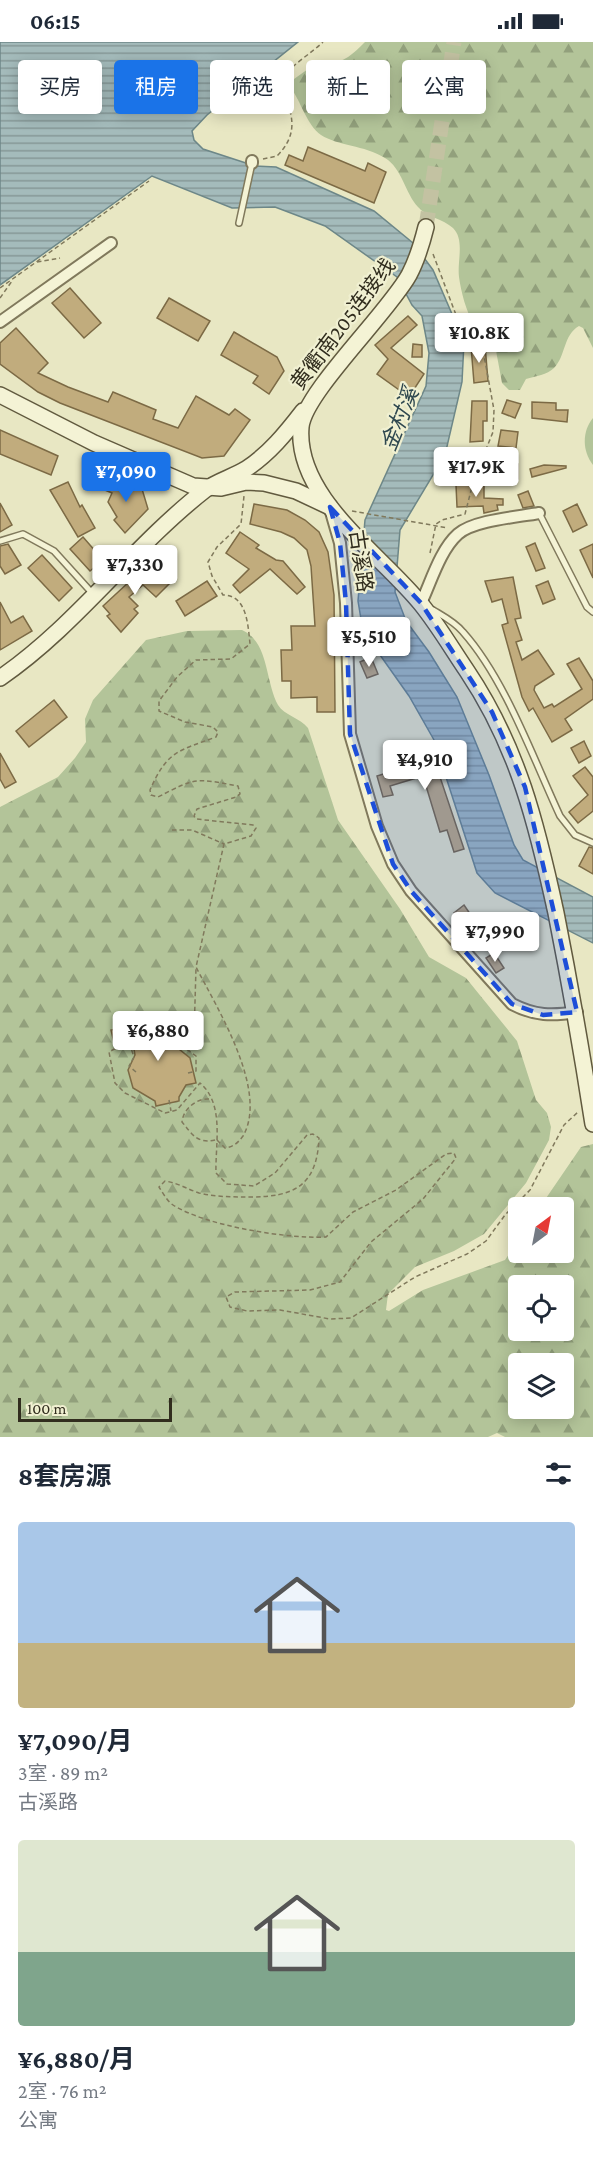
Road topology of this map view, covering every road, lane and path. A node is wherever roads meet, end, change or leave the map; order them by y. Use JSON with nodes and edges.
{"nodes":[{"id":1,"x":323,"y":42,"type":"edge"},
{"id":2,"x":252,"y":162,"type":"joint"},
{"id":3,"x":149,"y":181,"type":"dead end"},
{"id":4,"x":239,"y":224,"type":"dead end"},
{"id":5,"x":426,"y":227,"type":"tunnel mouth"},
{"id":6,"x":111,"y":243,"type":"dead end"},
{"id":7,"x":433,"y":254,"type":"dead end"},
{"id":8,"x":60,"y":258,"type":"dead end"},
{"id":9,"x":36,"y":262,"type":"junction"},
{"id":10,"x":15,"y":278,"type":"junction"},
{"id":11,"x":0,"y":288,"type":"edge"},
{"id":12,"x":0,"y":298,"type":"edge"},
{"id":13,"x":0,"y":322,"type":"edge"},
{"id":14,"x":0,"y":395,"type":"edge"},
{"id":15,"x":305,"y":409,"type":"junction"},
{"id":16,"x":246,"y":482,"type":"junction"},
{"id":17,"x":206,"y":489,"type":"junction"},
{"id":18,"x":330,"y":507,"type":"junction"},
{"id":19,"x":351,"y":511,"type":"dead end"},
{"id":20,"x":539,"y":513,"type":"joint"},
{"id":21,"x":436,"y":524,"type":"junction"},
{"id":22,"x":460,"y":532,"type":"junction"},
{"id":23,"x":0,"y":541,"type":"edge"},
{"id":24,"x":429,"y":556,"type":"dead end"},
{"id":25,"x":93,"y":594,"type":"junction"},
{"id":26,"x":421,"y":603,"type":"junction"},
{"id":27,"x":593,"y":612,"type":"edge"},
{"id":28,"x":0,"y":678,"type":"edge"},
{"id":29,"x":172,"y":830,"type":"dead end"},
{"id":30,"x":593,"y":843,"type":"edge"},
{"id":31,"x":224,"y":844,"type":"junction"},
{"id":32,"x":196,"y":967,"type":"junction"},
{"id":33,"x":577,"y":1012,"type":"junction"},
{"id":34,"x":593,"y":1012,"type":"edge"},
{"id":35,"x":136,"y":1072,"type":"dead end"},
{"id":36,"x":188,"y":1073,"type":"dead end"},
{"id":37,"x":210,"y":1099,"type":"junction"},
{"id":38,"x":169,"y":1100,"type":"dead end"},
{"id":39,"x":590,"y":1102,"type":"junction"},
{"id":40,"x":171,"y":1111,"type":"junction"},
{"id":41,"x":593,"y":1124,"type":"edge"},
{"id":42,"x":216,"y":1139,"type":"junction"}],
"edges":[{"from":1,"to":2,"type":"path"},
{"from":2,"to":4,"type":"lane"},
{"from":3,"to":9,"type":"path"},
{"from":5,"to":15,"type":"main road","name":"黄衢南205连接线"},
{"from":6,"to":13,"type":"street"},
{"from":7,"to":21,"type":"path"},
{"from":8,"to":9,"type":"path"},
{"from":9,"to":10,"type":"path"},
{"from":10,"to":11,"type":"path"},
{"from":10,"to":12,"type":"path"},
{"from":14,"to":17,"type":"main road","name":"古溪路"},
{"from":15,"to":17,"type":"main road"},
{"from":15,"to":18,"type":"main road","name":"黄衢南205连接线"},
{"from":16,"to":17,"type":"main road","name":"古溪路"},
{"from":16,"to":18,"type":"main road","name":"古溪路"},
{"from":16,"to":31,"type":"path"},
{"from":17,"to":25,"type":"main road"},
{"from":18,"to":26,"type":"main road","name":"黄衢南205连接线"},
{"from":18,"to":33,"type":"street","name":"古溪路"},
{"from":19,"to":21,"type":"path"},
{"from":20,"to":22,"type":"street"},
{"from":20,"to":27,"type":"lane"},
{"from":21,"to":22,"type":"path"},
{"from":21,"to":24,"type":"path"},
{"from":22,"to":26,"type":"street"},
{"from":23,"to":25,"type":"lane"},
{"from":25,"to":28,"type":"main road"},
{"from":26,"to":30,"type":"lane"},
{"from":26,"to":33,"type":"main road","name":"黄衢南205连接线"},
{"from":29,"to":31,"type":"path"},
{"from":31,"to":32,"type":"path"},
{"from":32,"to":36,"type":"path"},
{"from":32,"to":42,"type":"path"},
{"from":33,"to":34,"type":"main road"},
{"from":33,"to":39,"type":"main road","name":"黄衢南205连接线"},
{"from":35,"to":40,"type":"path"},
{"from":37,"to":40,"type":"path"},
{"from":37,"to":42,"type":"path"},
{"from":37,"to":42,"type":"path"},
{"from":38,"to":40,"type":"path"},
{"from":39,"to":41,"type":"main road","name":"黄衢南205连接线"},
{"from":39,"to":42,"type":"path"}]}
